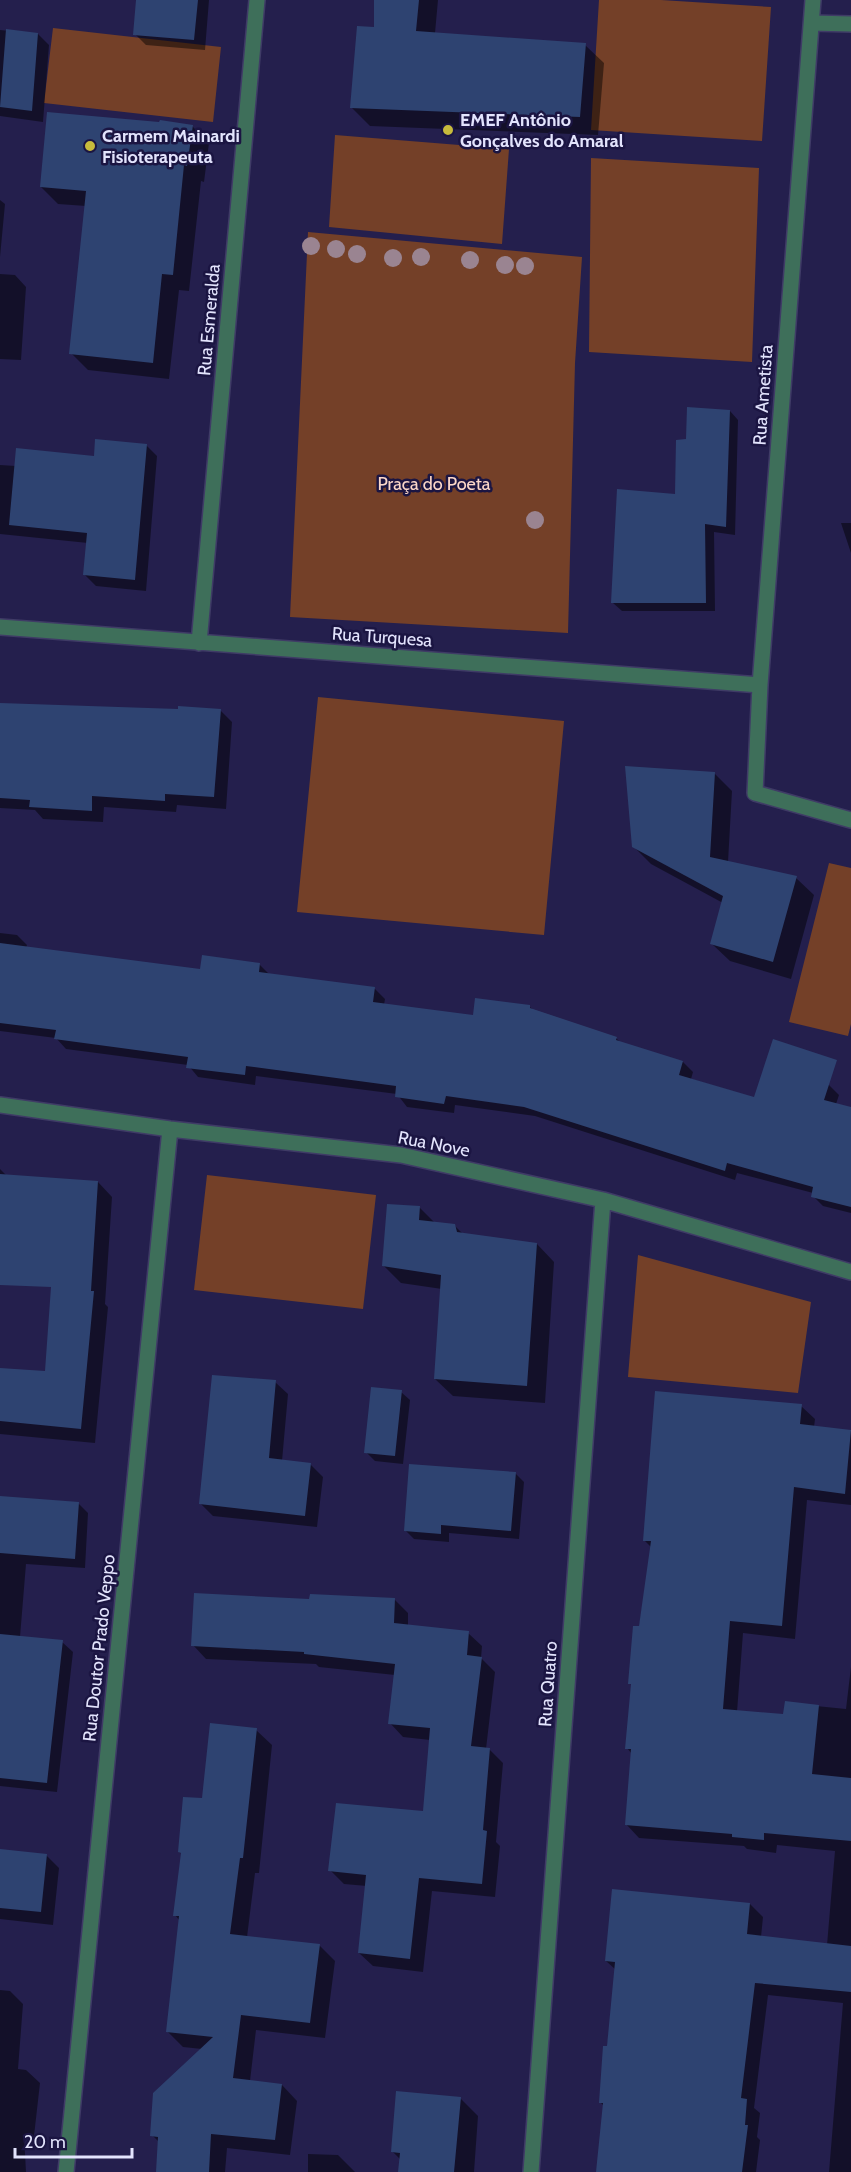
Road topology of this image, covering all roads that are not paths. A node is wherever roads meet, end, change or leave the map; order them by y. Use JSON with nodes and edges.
{"nodes":[{"id":1,"x":257,"y":0,"type":"edge"},
{"id":2,"x":813,"y":0,"type":"edge"},
{"id":3,"x":812,"y":23,"type":"junction"},
{"id":4,"x":851,"y":24,"type":"edge"},
{"id":5,"x":0,"y":627,"type":"edge"},
{"id":6,"x":199,"y":643,"type":"junction"},
{"id":7,"x":760,"y":685,"type":"junction"},
{"id":8,"x":851,"y":820,"type":"edge"},
{"id":9,"x":0,"y":1105,"type":"edge"},
{"id":10,"x":170,"y":1128,"type":"junction"},
{"id":11,"x":603,"y":1200,"type":"junction"},
{"id":12,"x":851,"y":1272,"type":"edge"},
{"id":13,"x":66,"y":2172,"type":"edge"},
{"id":14,"x":531,"y":2172,"type":"edge"}],
"edges":[{"from":1,"to":6,"type":"street","name":"Rua Esmeralda"},
{"from":2,"to":3,"type":"street","name":"Rua Ametista"},
{"from":3,"to":4,"type":"street"},
{"from":3,"to":7,"type":"street","name":"Rua Ametista"},
{"from":5,"to":6,"type":"street","name":"Rua Turquesa"},
{"from":6,"to":7,"type":"street","name":"Rua Turquesa"},
{"from":7,"to":8,"type":"street","name":"Rua Ametista"},
{"from":9,"to":10,"type":"street","name":"Rua Nove"},
{"from":10,"to":11,"type":"street","name":"Rua Nove"},
{"from":10,"to":13,"type":"street","name":"Rua Doutor Prado Veppo"},
{"from":11,"to":12,"type":"street","name":"Rua Nove"},
{"from":11,"to":14,"type":"street","name":"Rua Quatro"}]}
